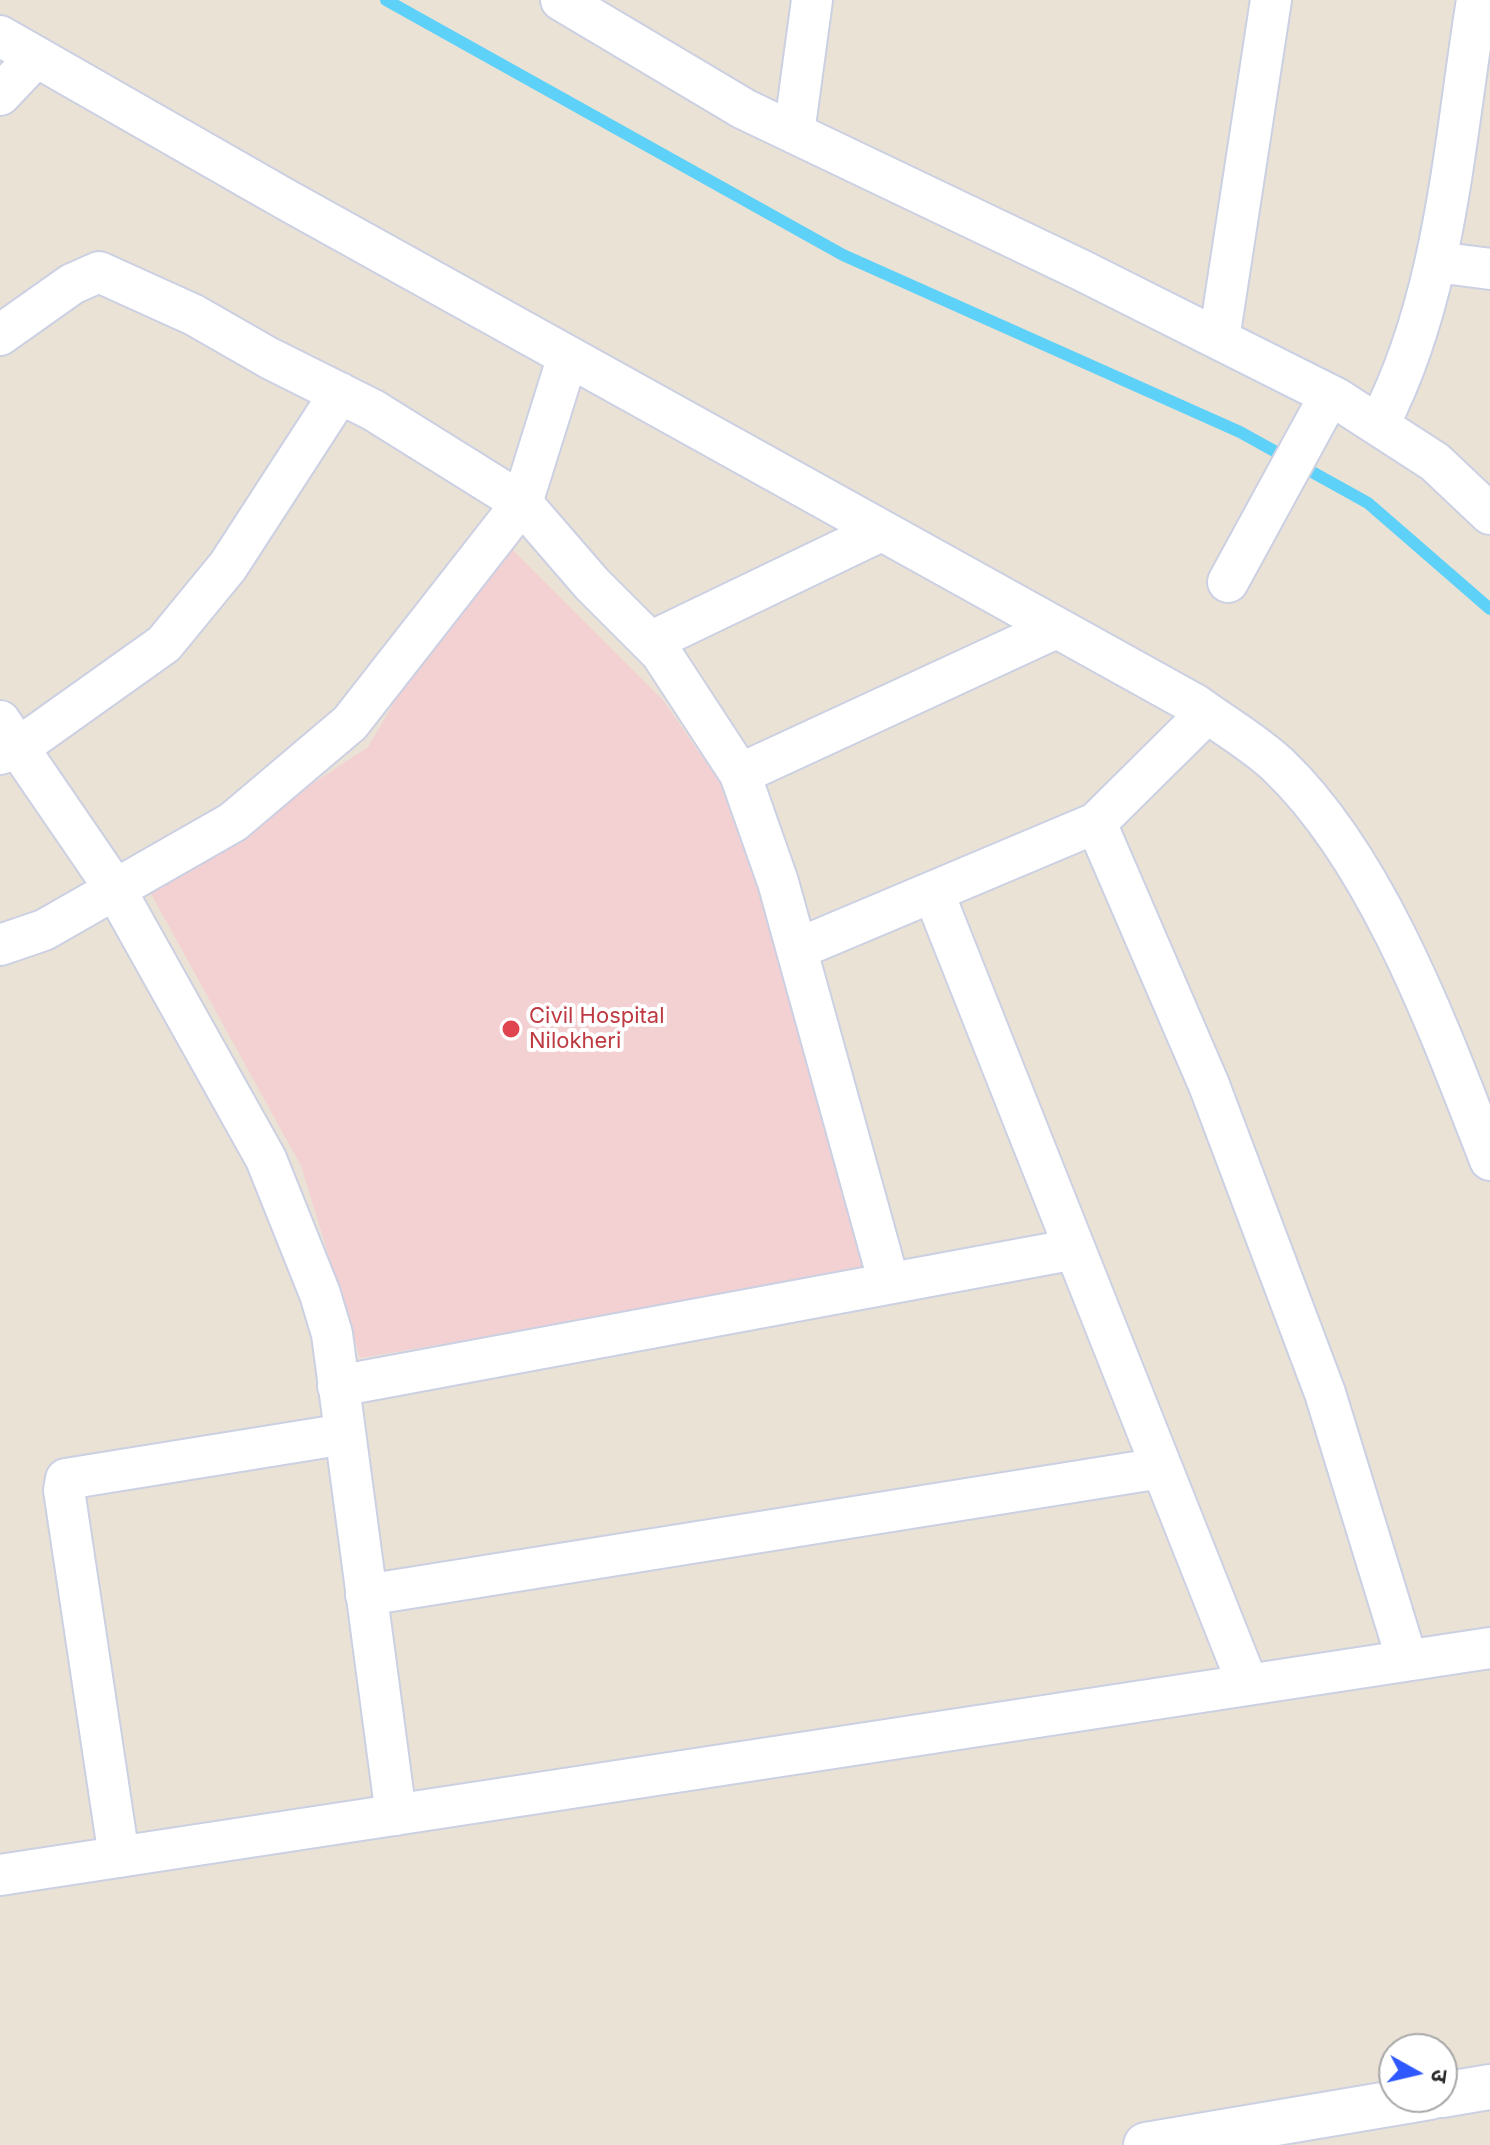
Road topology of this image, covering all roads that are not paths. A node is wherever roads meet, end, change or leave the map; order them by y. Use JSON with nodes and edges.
{"nodes":[{"id":1,"x":812,"y":0,"type":"edge"},
{"id":2,"x":1271,"y":0,"type":"edge"},
{"id":3,"x":1477,"y":0,"type":"edge"},
{"id":4,"x":582,"y":6,"type":"edge"},
{"id":5,"x":0,"y":36,"type":"edge"},
{"id":6,"x":36,"y":57,"type":"junction"},
{"id":7,"x":0,"y":95,"type":"edge"},
{"id":8,"x":794,"y":133,"type":"junction"},
{"id":9,"x":1436,"y":262,"type":"junction"},
{"id":10,"x":1490,"y":269,"type":"edge"},
{"id":11,"x":0,"y":335,"type":"edge"},
{"id":12,"x":1219,"y":339,"type":"junction"},
{"id":13,"x":568,"y":356,"type":"junction"},
{"id":14,"x":340,"y":393,"type":"junction"},
{"id":15,"x":1322,"y":409,"type":"junction"},
{"id":16,"x":1379,"y":424,"type":"junction"},
{"id":17,"x":522,"y":503,"type":"junction"},
{"id":18,"x":1490,"y":514,"type":"edge"},
{"id":19,"x":881,"y":531,"type":"junction"},
{"id":20,"x":1228,"y":582,"type":"dead end"},
{"id":21,"x":1056,"y":628,"type":"junction"},
{"id":22,"x":650,"y":642,"type":"junction"},
{"id":23,"x":1207,"y":713,"type":"junction"},
{"id":24,"x":6,"y":741,"type":"edge"},
{"id":25,"x":740,"y":774,"type":"junction"},
{"id":26,"x":1096,"y":823,"type":"junction"},
{"id":27,"x":115,"y":889,"type":"junction"},
{"id":28,"x":934,"y":894,"type":"junction"},
{"id":29,"x":0,"y":945,"type":"edge"},
{"id":30,"x":797,"y":949,"type":"junction"},
{"id":31,"x":1490,"y":1160,"type":"edge"},
{"id":32,"x":1075,"y":1249,"type":"junction"},
{"id":33,"x":889,"y":1283,"type":"junction"},
{"id":34,"x":338,"y":1386,"type":"junction"},
{"id":35,"x":345,"y":1434,"type":"junction"},
{"id":36,"x":1161,"y":1468,"type":"junction"},
{"id":37,"x":366,"y":1595,"type":"junction"},
{"id":38,"x":1490,"y":1648,"type":"edge"},
{"id":39,"x":1407,"y":1660,"type":"junction"},
{"id":40,"x":1248,"y":1685,"type":"junction"},
{"id":41,"x":396,"y":1815,"type":"junction"},
{"id":42,"x":119,"y":1857,"type":"junction"},
{"id":43,"x":0,"y":1875,"type":"edge"},
{"id":44,"x":1490,"y":2087,"type":"edge"},
{"id":45,"x":1458,"y":2092,"type":"edge"},
{"id":46,"x":1378,"y":2106,"type":"edge"},
{"id":47,"x":1146,"y":2145,"type":"edge"}],
"edges":[{"from":1,"to":8,"type":"street"},
{"from":2,"to":12,"type":"street"},
{"from":3,"to":9,"type":"street"},
{"from":4,"to":8,"type":"street"},
{"from":5,"to":6,"type":"street"},
{"from":6,"to":7,"type":"street"},
{"from":6,"to":13,"type":"street"},
{"from":8,"to":12,"type":"street"},
{"from":9,"to":10,"type":"street"},
{"from":9,"to":16,"type":"street"},
{"from":11,"to":14,"type":"street"},
{"from":12,"to":15,"type":"street"},
{"from":13,"to":17,"type":"street"},
{"from":13,"to":19,"type":"street"},
{"from":14,"to":17,"type":"street"},
{"from":14,"to":24,"type":"street"},
{"from":15,"to":16,"type":"street"},
{"from":15,"to":20,"type":"street"},
{"from":16,"to":18,"type":"street"},
{"from":17,"to":22,"type":"street"},
{"from":17,"to":27,"type":"street"},
{"from":19,"to":21,"type":"street"},
{"from":19,"to":22,"type":"street"},
{"from":21,"to":23,"type":"street"},
{"from":21,"to":25,"type":"street"},
{"from":22,"to":25,"type":"street"},
{"from":23,"to":26,"type":"street"},
{"from":23,"to":31,"type":"street"},
{"from":24,"to":27,"type":"street"},
{"from":25,"to":30,"type":"street"},
{"from":26,"to":28,"type":"street"},
{"from":26,"to":39,"type":"street"},
{"from":27,"to":29,"type":"street"},
{"from":27,"to":34,"type":"street"},
{"from":28,"to":30,"type":"street"},
{"from":28,"to":32,"type":"street"},
{"from":30,"to":33,"type":"street"},
{"from":32,"to":33,"type":"street"},
{"from":32,"to":36,"type":"street"},
{"from":33,"to":34,"type":"street"},
{"from":34,"to":35,"type":"street"},
{"from":35,"to":37,"type":"street"},
{"from":35,"to":42,"type":"street"},
{"from":36,"to":37,"type":"street"},
{"from":36,"to":40,"type":"street"},
{"from":37,"to":41,"type":"street"},
{"from":38,"to":39,"type":"street"},
{"from":39,"to":40,"type":"street"},
{"from":40,"to":41,"type":"street"},
{"from":41,"to":42,"type":"street"},
{"from":42,"to":43,"type":"street"},
{"from":44,"to":45,"type":"street"},
{"from":46,"to":47,"type":"street"}]}
